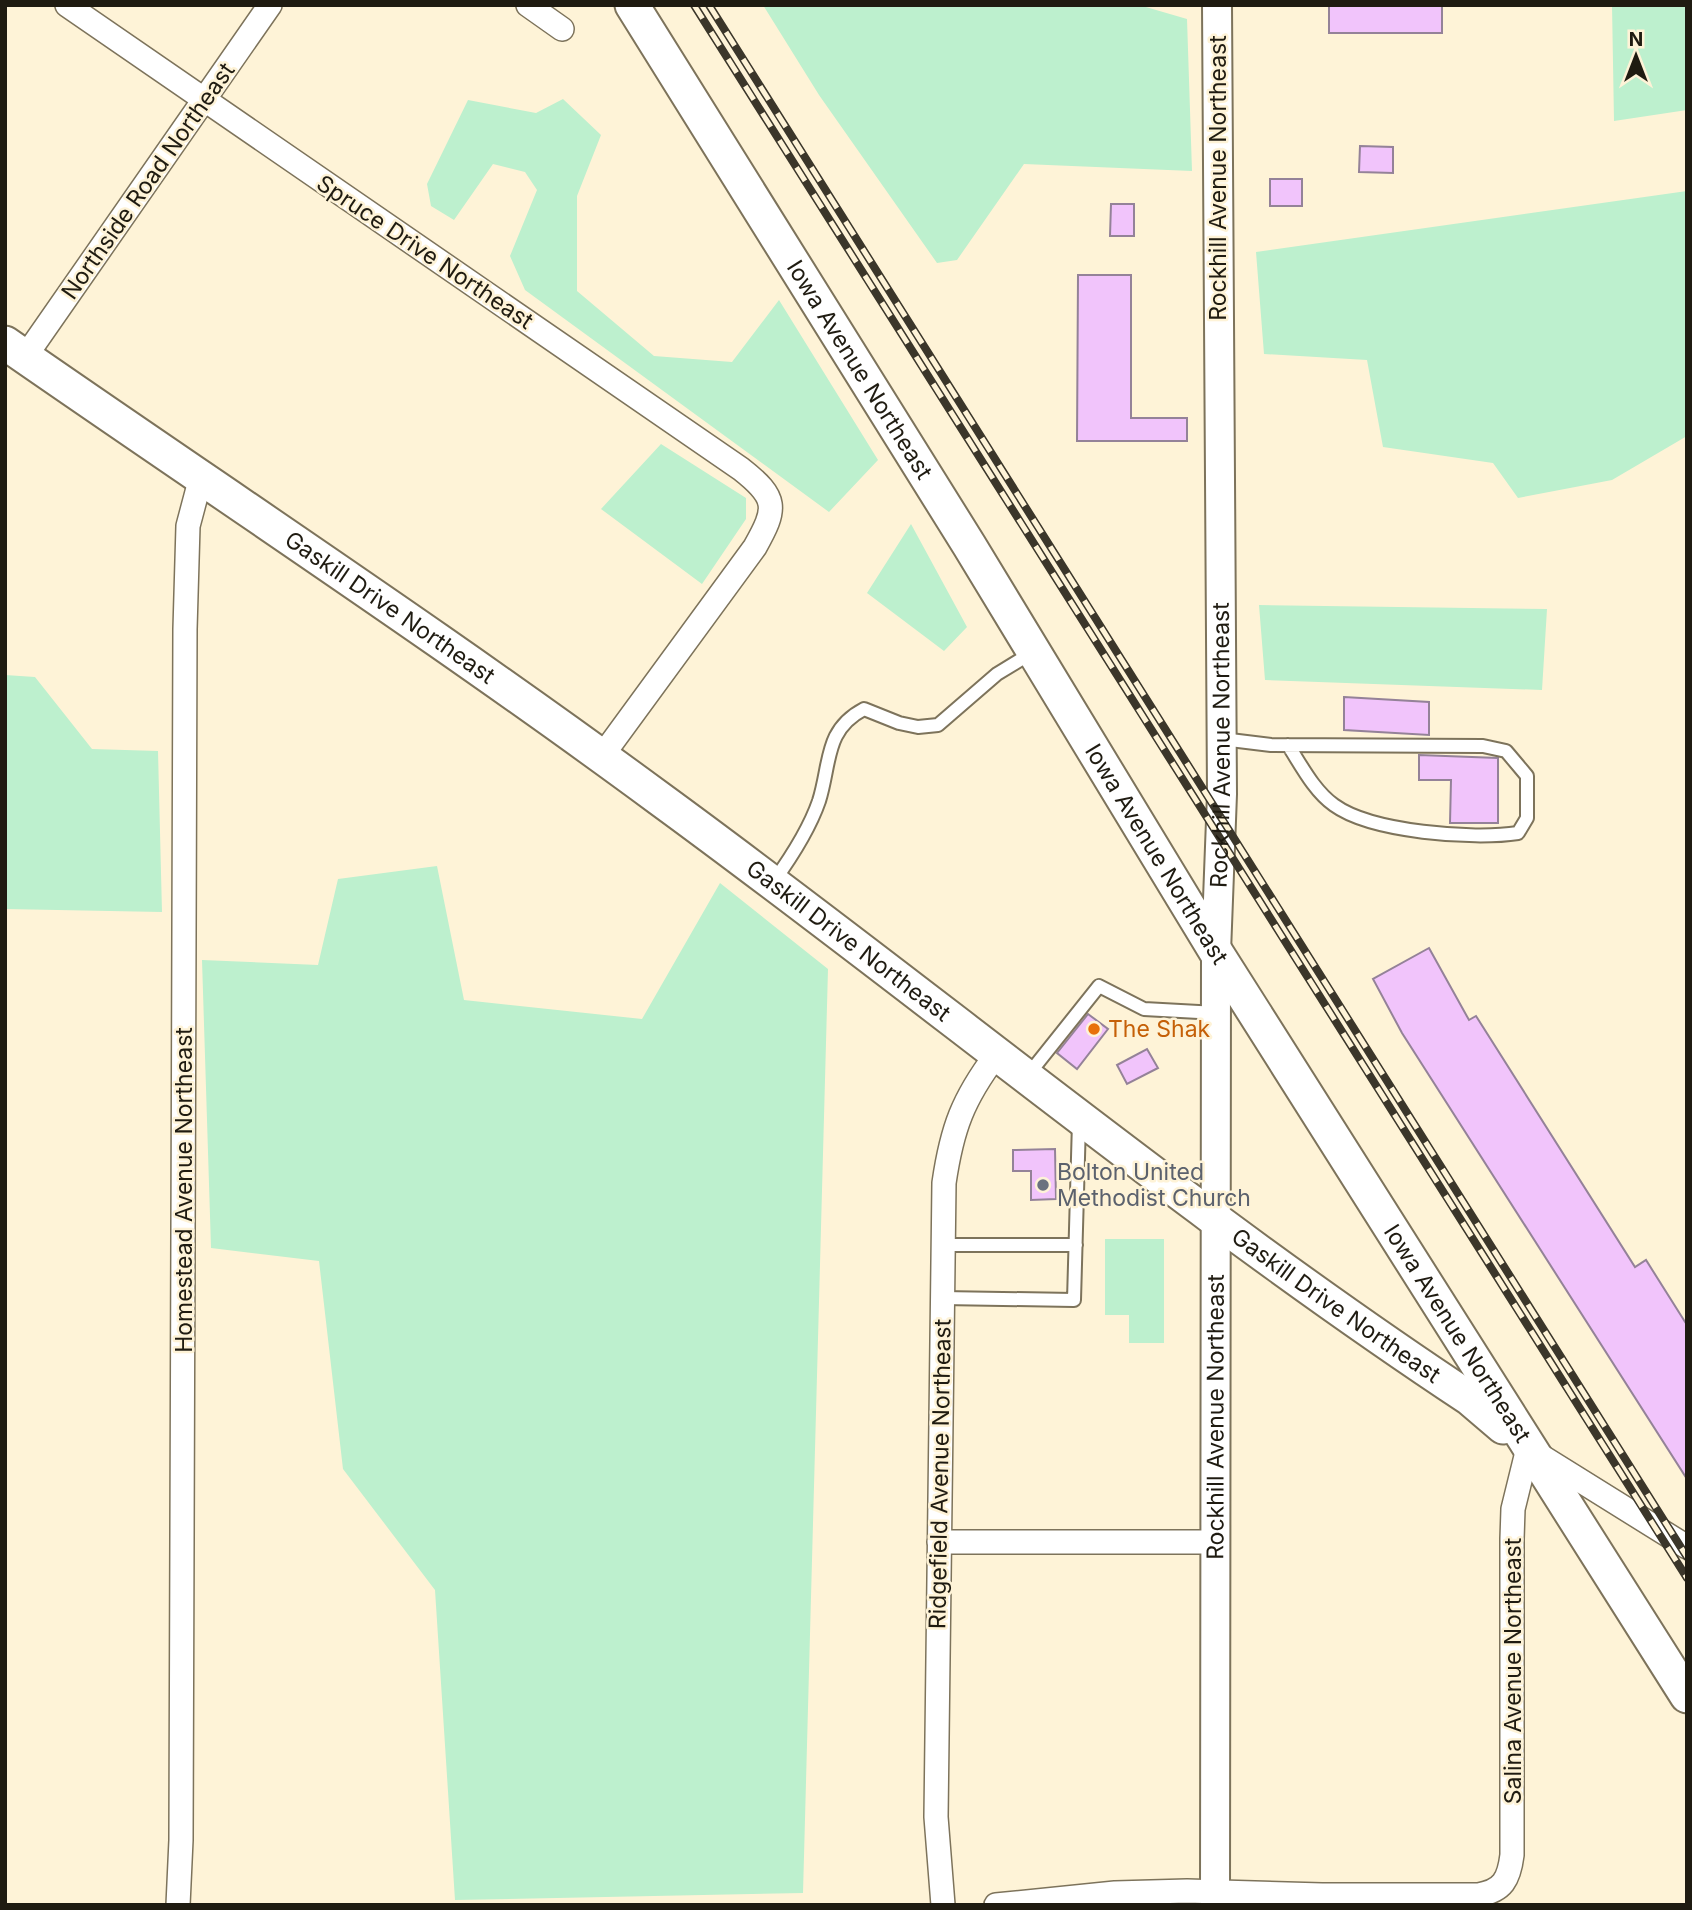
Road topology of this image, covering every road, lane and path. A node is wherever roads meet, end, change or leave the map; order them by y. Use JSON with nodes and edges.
{"nodes":[{"id":1,"x":67,"y":5,"type":"edge"},
{"id":2,"x":270,"y":5,"type":"edge"},
{"id":3,"x":528,"y":5,"type":"edge"},
{"id":4,"x":632,"y":5,"type":"edge"},
{"id":5,"x":1217,"y":5,"type":"edge"},
{"id":6,"x":562,"y":29,"type":"dead end"},
{"id":7,"x":203,"y":101,"type":"junction"},
{"id":8,"x":15,"y":350,"type":"edge"},
{"id":9,"x":201,"y":477,"type":"junction"},
{"id":10,"x":1033,"y":652,"type":"junction"},
{"id":11,"x":1221,"y":739,"type":"junction"},
{"id":12,"x":1288,"y":745,"type":"junction"},
{"id":13,"x":602,"y":757,"type":"junction"},
{"id":14,"x":772,"y":884,"type":"junction"},
{"id":15,"x":1216,"y":952,"type":"junction"},
{"id":16,"x":1217,"y":1013,"type":"junction"},
{"id":17,"x":996,"y":1055,"type":"junction"},
{"id":18,"x":1026,"y":1078,"type":"junction"},
{"id":19,"x":1079,"y":1118,"type":"junction"},
{"id":20,"x":1216,"y":1220,"type":"junction"},
{"id":21,"x":943,"y":1245,"type":"junction"},
{"id":22,"x":1076,"y":1245,"type":"junction"},
{"id":23,"x":942,"y":1298,"type":"junction"},
{"id":24,"x":1528,"y":1448,"type":"junction"},
{"id":25,"x":940,"y":1542,"type":"junction"},
{"id":26,"x":1216,"y":1542,"type":"junction"},
{"id":27,"x":1687,"y":1547,"type":"edge"},
{"id":28,"x":1687,"y":1696,"type":"edge"},
{"id":29,"x":1216,"y":1898,"type":"edge"},
{"id":30,"x":178,"y":1905,"type":"edge"},
{"id":31,"x":943,"y":1905,"type":"edge"},
{"id":32,"x":996,"y":1905,"type":"edge"}],
"edges":[{"from":1,"to":7,"type":"street","name":"Spruce Drive Northeast"},
{"from":2,"to":7,"type":"street","name":"Northside Road Northeast"},
{"from":3,"to":6,"type":"street"},
{"from":4,"to":10,"type":"main road","name":"Iowa Avenue Northeast"},
{"from":5,"to":11,"type":"street","name":"Rockhill Avenue Northeast"},
{"from":7,"to":8,"type":"street","name":"Northside Road Northeast"},
{"from":7,"to":13,"type":"street","name":"Spruce Drive Northeast"},
{"from":8,"to":9,"type":"main road","name":"Gaskill Drive Northeast"},
{"from":9,"to":13,"type":"main road","name":"Gaskill Drive Northeast"},
{"from":9,"to":30,"type":"street","name":"Homestead Avenue Northeast"},
{"from":10,"to":14,"type":"lane"},
{"from":10,"to":15,"type":"main road","name":"Iowa Avenue Northeast"},
{"from":11,"to":12,"type":"lane"},
{"from":11,"to":15,"type":"street","name":"Rockhill Avenue Northeast"},
{"from":12,"to":12,"type":"lane"},
{"from":13,"to":14,"type":"main road","name":"Gaskill Drive Northeast"},
{"from":14,"to":17,"type":"main road","name":"Gaskill Drive Northeast"},
{"from":15,"to":16,"type":"street","name":"Rockhill Avenue Northeast"},
{"from":15,"to":24,"type":"main road","name":"Iowa Avenue Northeast"},
{"from":16,"to":18,"type":"lane"},
{"from":16,"to":20,"type":"street","name":"Rockhill Avenue Northeast"},
{"from":17,"to":18,"type":"main road","name":"Gaskill Drive Northeast"},
{"from":17,"to":21,"type":"street","name":"Ridgefield Avenue Northeast"},
{"from":18,"to":19,"type":"main road","name":"Gaskill Drive Northeast"},
{"from":19,"to":20,"type":"main road","name":"Gaskill Drive Northeast"},
{"from":19,"to":22,"type":"lane"},
{"from":20,"to":24,"type":"main road","name":"Gaskill Drive Northeast"},
{"from":20,"to":26,"type":"street","name":"Rockhill Avenue Northeast"},
{"from":21,"to":22,"type":"lane"},
{"from":21,"to":23,"type":"street","name":"Ridgefield Avenue Northeast"},
{"from":22,"to":23,"type":"lane"},
{"from":23,"to":25,"type":"street","name":"Ridgefield Avenue Northeast"},
{"from":24,"to":27,"type":"street","name":"Gaskill Drive Northeast"},
{"from":24,"to":28,"type":"main road","name":"Iowa Avenue Northeast"},
{"from":24,"to":29,"type":"street","name":"Salina Avenue Northeast"},
{"from":25,"to":26,"type":"street"},
{"from":25,"to":31,"type":"street","name":"Ridgefield Avenue Northeast"},
{"from":26,"to":29,"type":"street","name":"Rockhill Avenue Northeast"},
{"from":29,"to":32,"type":"street"}]}
